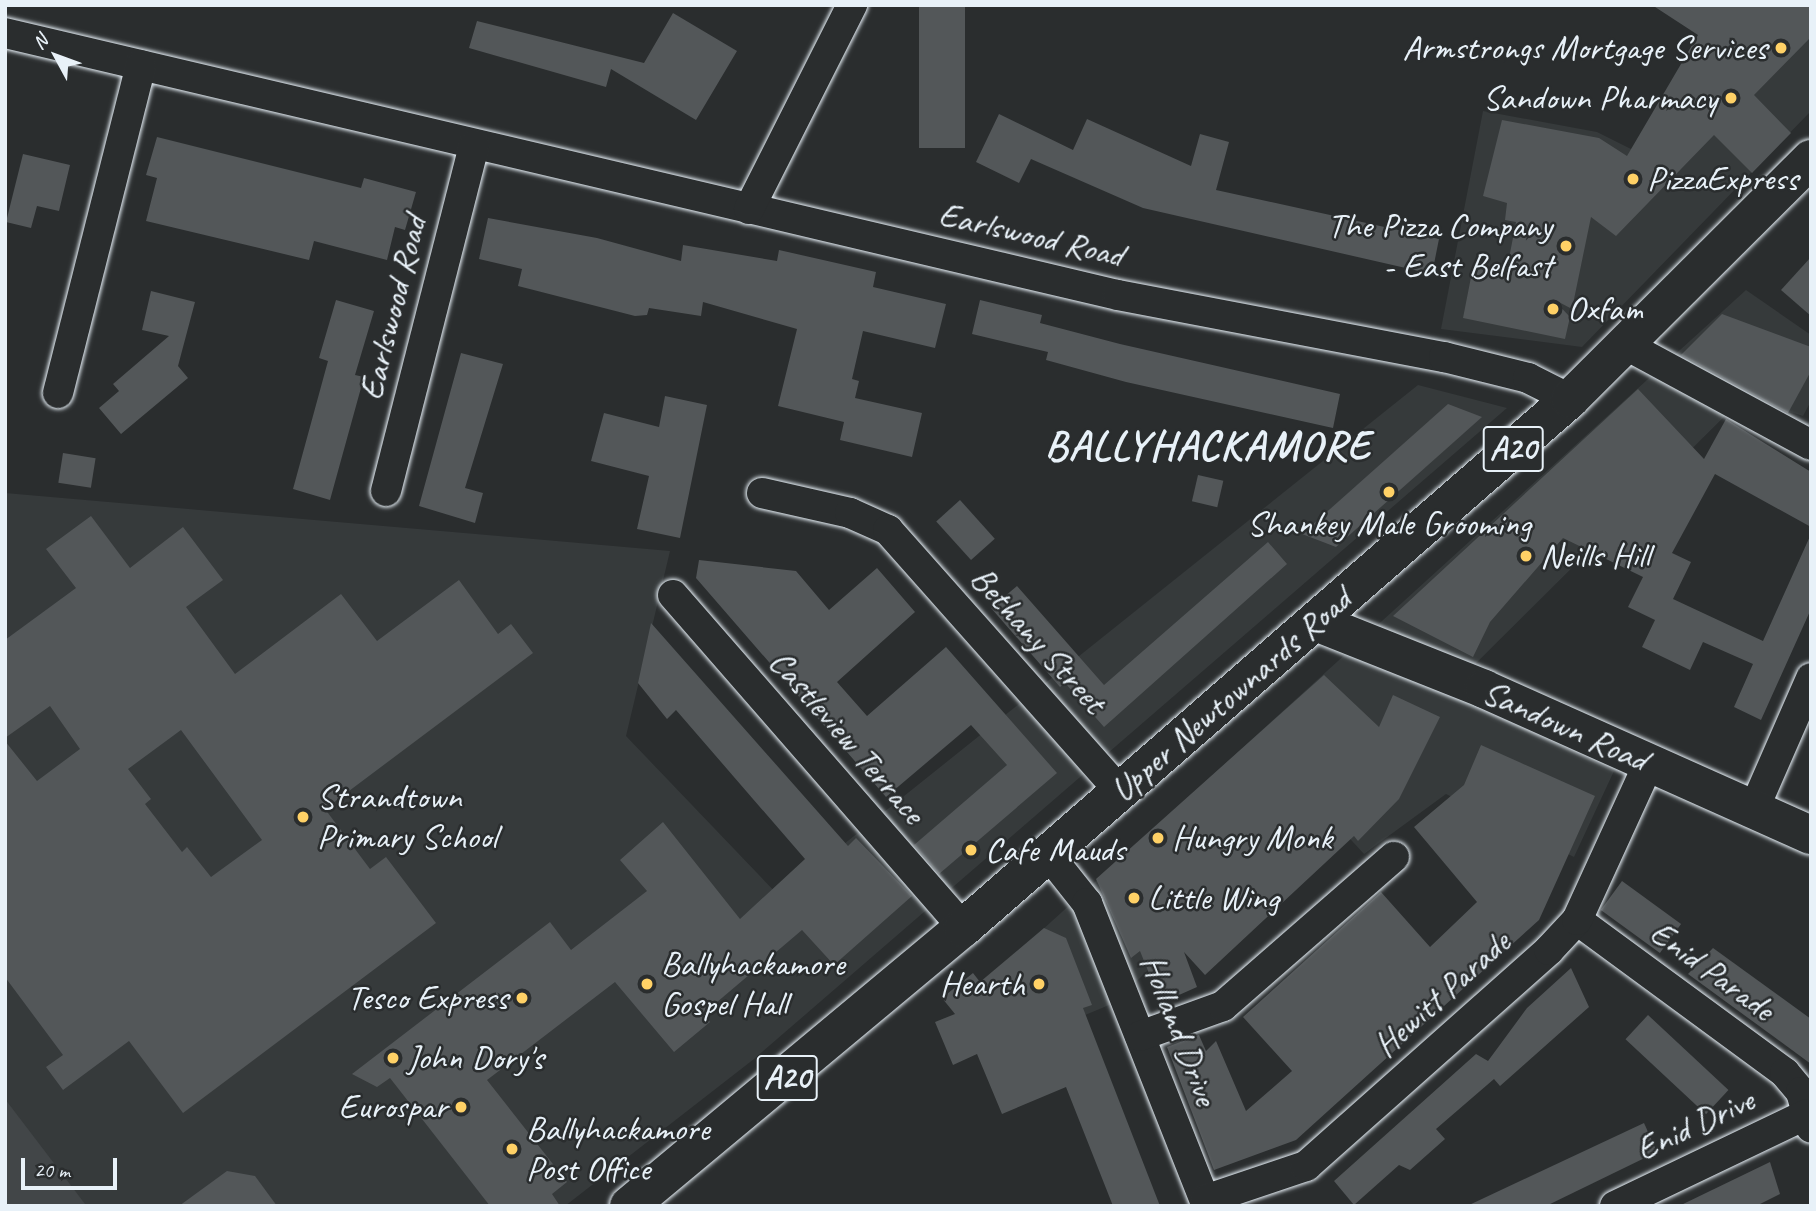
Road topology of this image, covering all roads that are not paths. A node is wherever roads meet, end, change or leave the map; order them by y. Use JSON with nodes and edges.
{"nodes":[{"id":1,"x":852,"y":5,"type":"edge"},
{"id":2,"x":5,"y":33,"type":"edge"},
{"id":3,"x":141,"y":65,"type":"junction"},
{"id":4,"x":474,"y":145,"type":"junction"},
{"id":5,"x":1810,"y":163,"type":"edge"},
{"id":6,"x":749,"y":209,"type":"junction"},
{"id":7,"x":1626,"y":345,"type":"junction"},
{"id":8,"x":58,"y":393,"type":"dead end"},
{"id":9,"x":1570,"y":398,"type":"junction"},
{"id":10,"x":1811,"y":445,"type":"edge"},
{"id":11,"x":386,"y":491,"type":"dead end"},
{"id":12,"x":762,"y":493,"type":"dead end"},
{"id":13,"x":673,"y":595,"type":"dead end"},
{"id":14,"x":1316,"y":622,"type":"junction"},
{"id":15,"x":1811,"y":678,"type":"edge"},
{"id":16,"x":1649,"y":763,"type":"junction"},
{"id":17,"x":1120,"y":791,"type":"junction"},
{"id":18,"x":1753,"y":811,"type":"junction"},
{"id":19,"x":1811,"y":835,"type":"edge"},
{"id":20,"x":1048,"y":854,"type":"junction"},
{"id":21,"x":1394,"y":857,"type":"dead end"},
{"id":22,"x":1577,"y":920,"type":"junction"},
{"id":23,"x":963,"y":928,"type":"junction"},
{"id":24,"x":1140,"y":1036,"type":"junction"},
{"id":25,"x":1809,"y":1121,"type":"edge"},
{"id":26,"x":1206,"y":1203,"type":"edge"},
{"id":27,"x":629,"y":1206,"type":"edge"},
{"id":28,"x":1615,"y":1206,"type":"edge"}],
"edges":[{"from":1,"to":6,"type":"street"},
{"from":2,"to":3,"type":"street","name":"Earlswood Road"},
{"from":3,"to":4,"type":"street","name":"Earlswood Road"},
{"from":3,"to":8,"type":"street"},
{"from":4,"to":6,"type":"street","name":"Earlswood Road"},
{"from":4,"to":11,"type":"street","name":"Earlswood Road"},
{"from":5,"to":7,"type":"main road","name":"Upper Newtownards Road","number":"A20"},
{"from":6,"to":9,"type":"street","name":"Earlswood Road"},
{"from":7,"to":9,"type":"main road","name":"Upper Newtownards Road","number":"A20"},
{"from":7,"to":10,"type":"street"},
{"from":9,"to":14,"type":"main road","name":"Upper Newtownards Road","number":"A20"},
{"from":12,"to":17,"type":"street","name":"Bethany Street"},
{"from":13,"to":23,"type":"street","name":"Castleview Terrace"},
{"from":14,"to":16,"type":"main road","name":"Sandown Road"},
{"from":14,"to":17,"type":"main road","name":"Upper Newtownards Road","number":"A20"},
{"from":15,"to":18,"type":"street"},
{"from":16,"to":18,"type":"main road","name":"Sandown Road"},
{"from":16,"to":22,"type":"street","name":"Hewitt Parade"},
{"from":17,"to":20,"type":"main road","name":"Upper Newtownards Road","number":"A20"},
{"from":18,"to":19,"type":"main road","name":"Sandown Road"},
{"from":20,"to":23,"type":"main road","name":"Upper Newtownards Road","number":"A20"},
{"from":20,"to":24,"type":"street","name":"Holland Drive"},
{"from":21,"to":24,"type":"street"},
{"from":22,"to":25,"type":"street","name":"Enid Parade"},
{"from":22,"to":26,"type":"street","name":"Hewitt Parade"},
{"from":23,"to":27,"type":"main road","name":"Upper Newtownards Road","number":"A20"},
{"from":24,"to":26,"type":"street","name":"Holland Drive"},
{"from":25,"to":28,"type":"street","name":"Enid Drive"}]}
